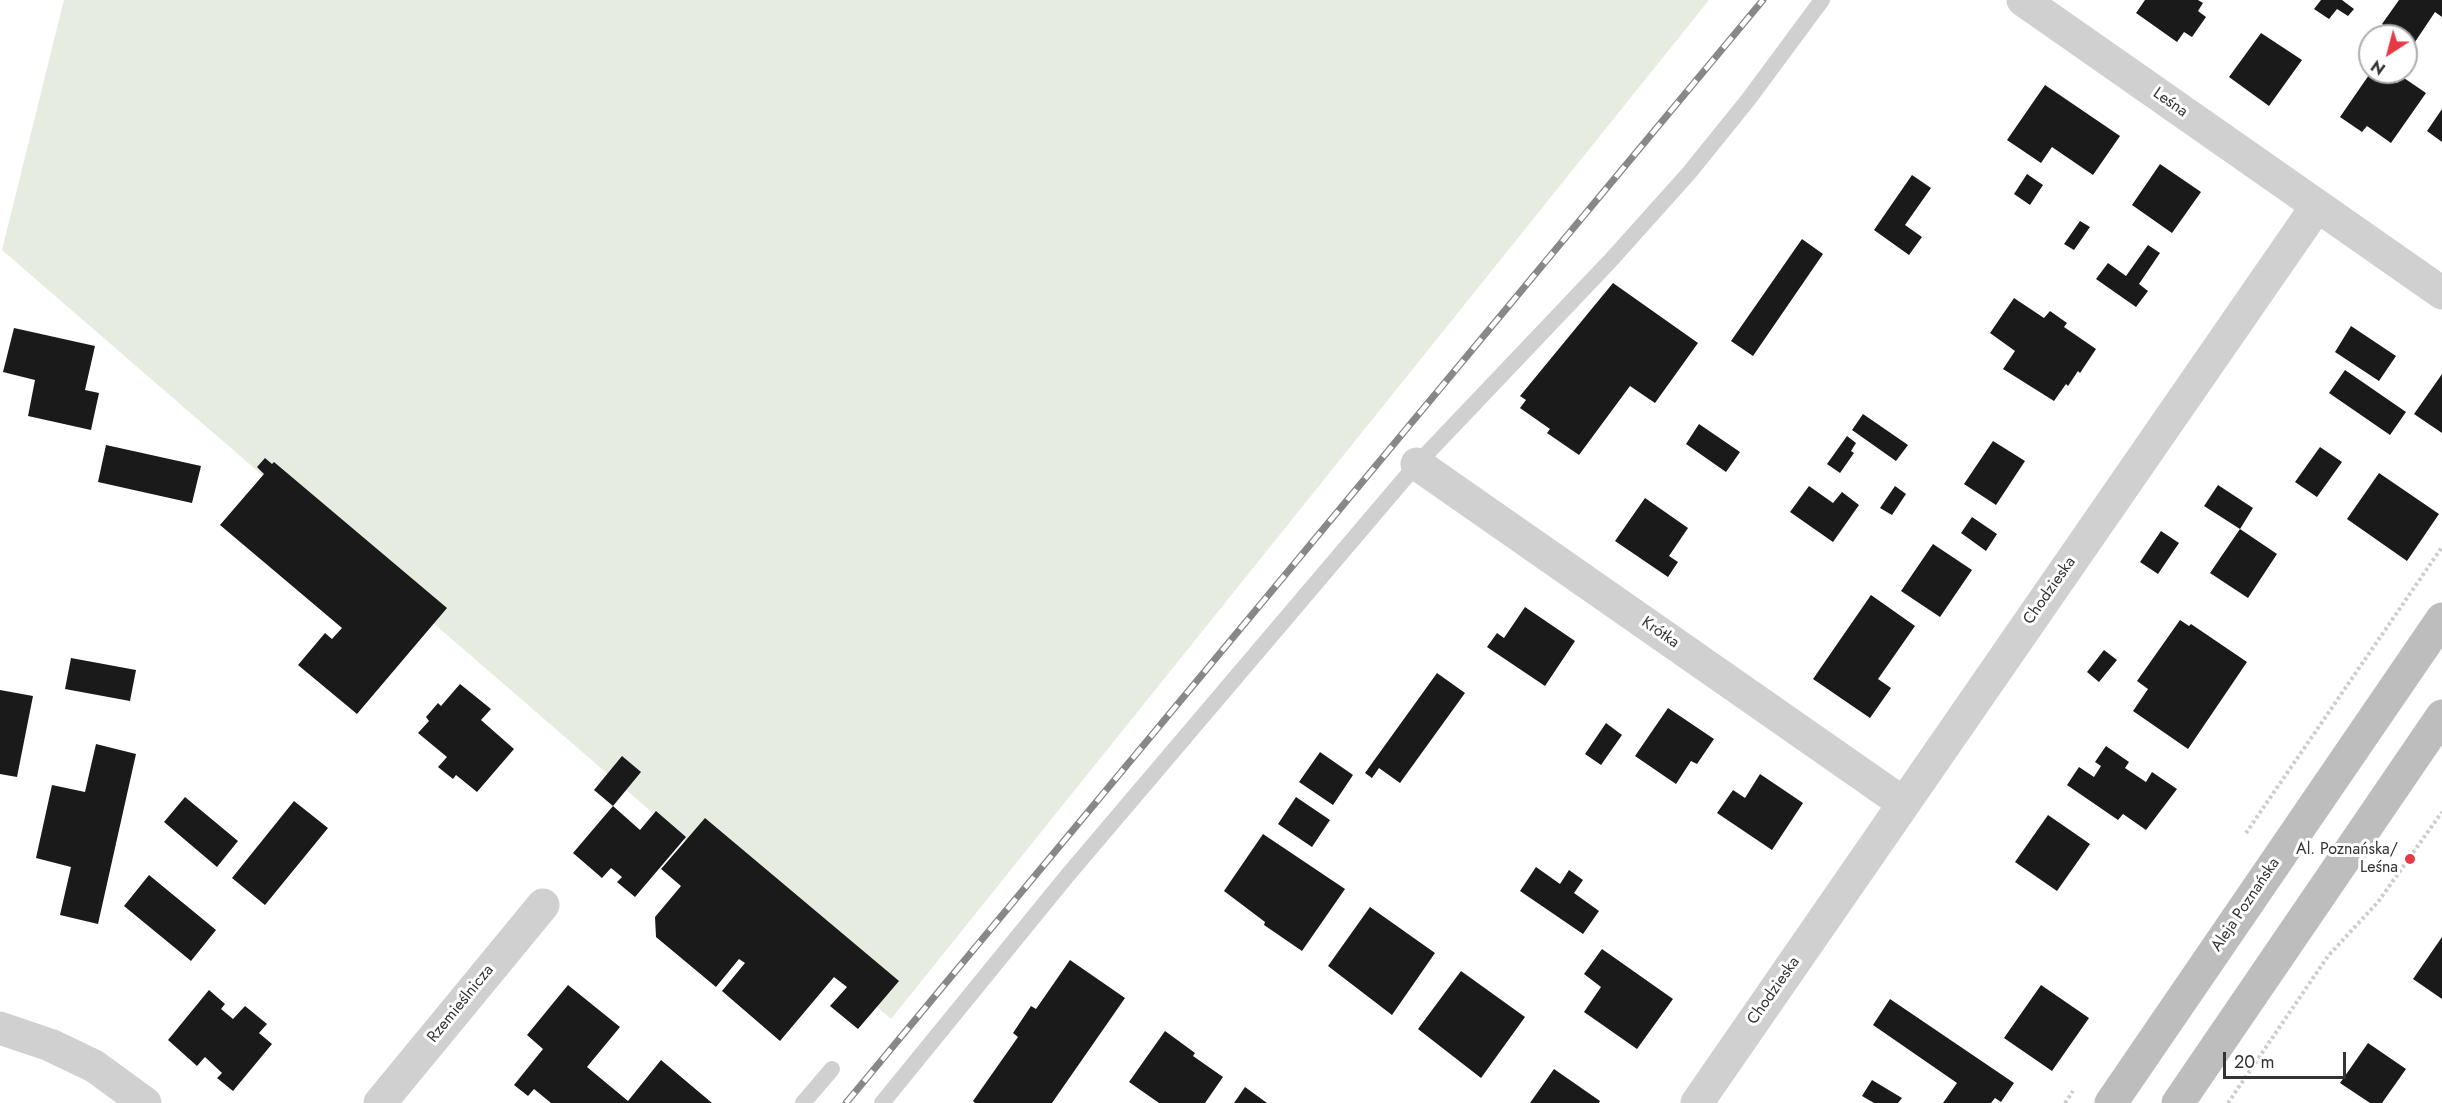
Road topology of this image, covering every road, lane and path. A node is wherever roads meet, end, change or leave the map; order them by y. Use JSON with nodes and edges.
{"nodes":[{"id":1,"x":1822,"y":0,"type":"edge"},
{"id":2,"x":2023,"y":0,"type":"edge"},
{"id":3,"x":2317,"y":206,"type":"junction"},
{"id":4,"x":2442,"y":293,"type":"edge"},
{"id":5,"x":1417,"y":464,"type":"junction"},
{"id":6,"x":2442,"y":619,"type":"edge"},
{"id":7,"x":2442,"y":716,"type":"edge"},
{"id":8,"x":1903,"y":803,"type":"junction"},
{"id":9,"x":2442,"y":812,"type":"edge"},
{"id":10,"x":543,"y":905,"type":"dead end"},
{"id":11,"x":0,"y":1028,"type":"edge"},
{"id":12,"x":832,"y":1069,"type":"dead end"},
{"id":13,"x":145,"y":1103,"type":"edge"},
{"id":14,"x":380,"y":1103,"type":"edge"},
{"id":15,"x":803,"y":1103,"type":"edge"},
{"id":16,"x":882,"y":1103,"type":"edge"},
{"id":17,"x":1697,"y":1103,"type":"edge"},
{"id":18,"x":2111,"y":1103,"type":"edge"},
{"id":19,"x":2178,"y":1103,"type":"edge"},
{"id":20,"x":2228,"y":1103,"type":"edge"}],
"edges":[{"from":1,"to":5,"type":"lane"},
{"from":2,"to":3,"type":"street","name":"Leśna"},
{"from":3,"to":4,"type":"street"},
{"from":3,"to":8,"type":"street","name":"Chodzieska"},
{"from":5,"to":8,"type":"street","name":"Krótka"},
{"from":5,"to":16,"type":"lane"},
{"from":6,"to":18,"type":"main road","name":"Aleja Poznańska"},
{"from":7,"to":19,"type":"main road"},
{"from":8,"to":17,"type":"street","name":"Chodzieska"},
{"from":9,"to":20,"type":"path"},
{"from":10,"to":14,"type":"street","name":"Rzemieślnicza"},
{"from":11,"to":13,"type":"street"},
{"from":12,"to":15,"type":"lane"}]}
